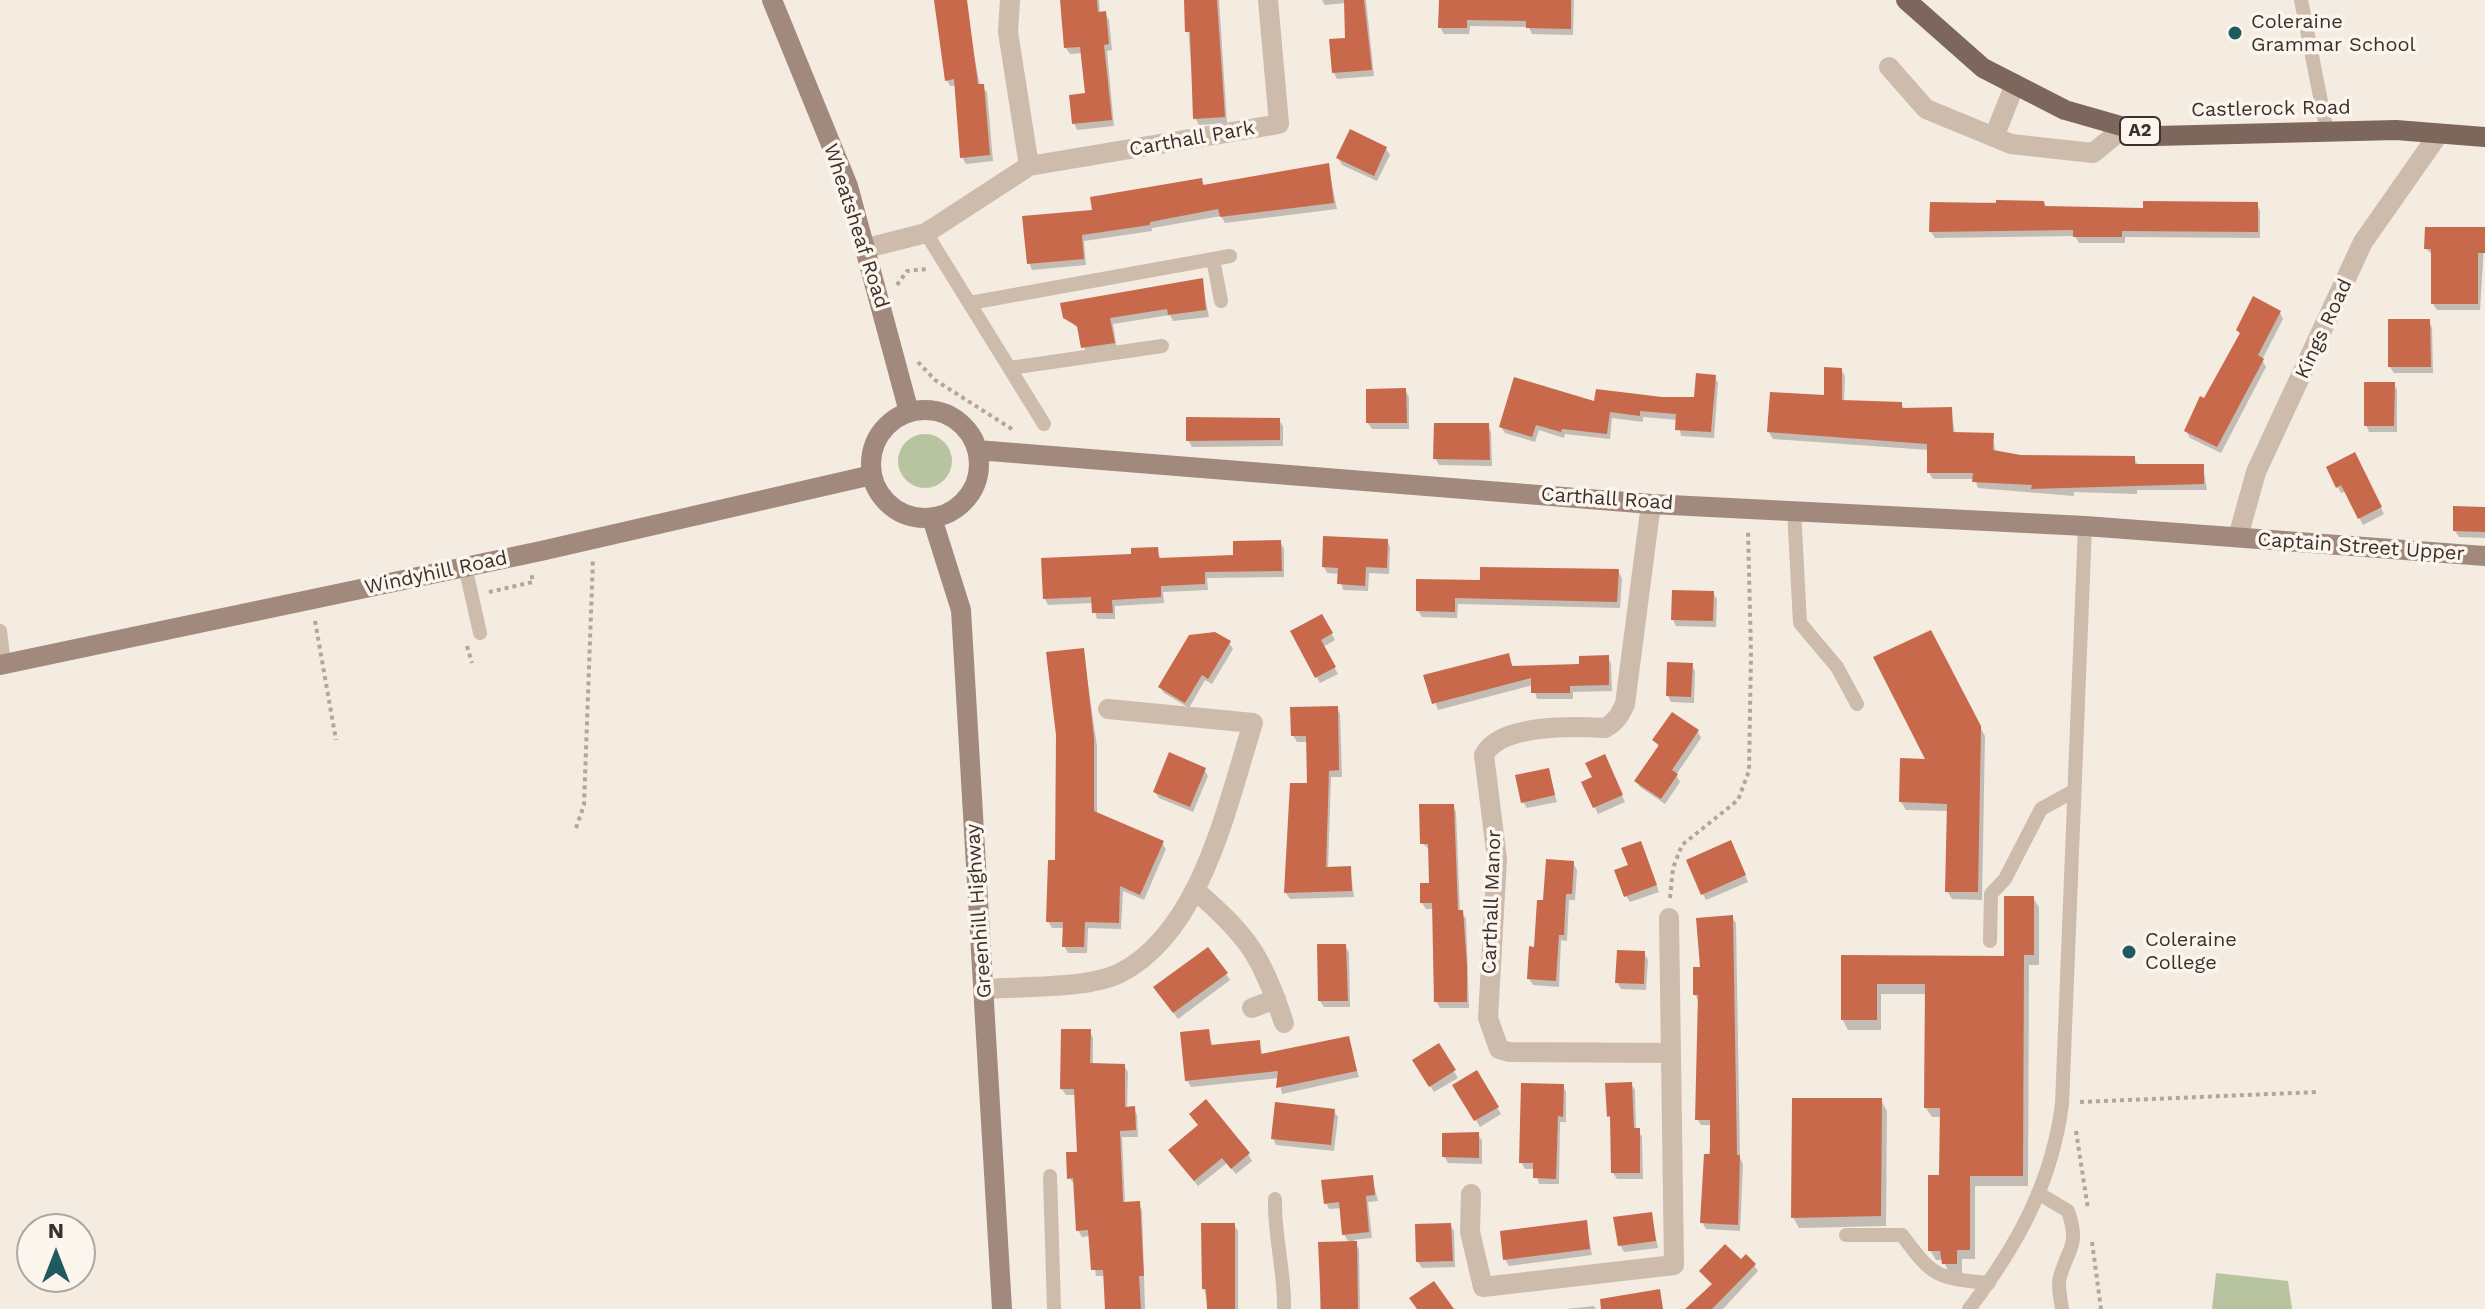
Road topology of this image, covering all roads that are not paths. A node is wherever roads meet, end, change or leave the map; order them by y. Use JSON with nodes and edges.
{"nodes":[{"id":1,"x":772,"y":0,"type":"edge"},
{"id":2,"x":1010,"y":0,"type":"edge"},
{"id":3,"x":1268,"y":0,"type":"edge"},
{"id":4,"x":1906,"y":0,"type":"edge"},
{"id":5,"x":2301,"y":0,"type":"edge"},
{"id":6,"x":1889,"y":67,"type":"dead end"},
{"id":7,"x":2015,"y":84,"type":"junction"},
{"id":8,"x":2125,"y":127,"type":"junction"},
{"id":9,"x":2327,"y":132,"type":"junction"},
{"id":10,"x":2438,"y":135,"type":"junction"},
{"id":11,"x":1994,"y":137,"type":"junction"},
{"id":12,"x":2485,"y":137,"type":"edge"},
{"id":13,"x":1029,"y":166,"type":"junction"},
{"id":14,"x":926,"y":233,"type":"junction"},
{"id":15,"x":867,"y":248,"type":"junction"},
{"id":16,"x":1230,"y":256,"type":"dead end"},
{"id":17,"x":1213,"y":259,"type":"junction"},
{"id":18,"x":1221,"y":301,"type":"dead end"},
{"id":19,"x":970,"y":303,"type":"junction"},
{"id":20,"x":1162,"y":346,"type":"dead end"},
{"id":21,"x":1010,"y":368,"type":"junction"},
{"id":22,"x":909,"y":412,"type":"junction"},
{"id":23,"x":1044,"y":424,"type":"dead end"},
{"id":24,"x":977,"y":450,"type":"junction"},
{"id":25,"x":872,"y":475,"type":"junction"},
{"id":26,"x":1651,"y":504,"type":"junction"},
{"id":27,"x":1794,"y":510,"type":"junction"},
{"id":28,"x":932,"y":518,"type":"junction"},
{"id":29,"x":2085,"y":526,"type":"junction"},
{"id":30,"x":2238,"y":537,"type":"junction"},
{"id":31,"x":2485,"y":556,"type":"edge"},
{"id":32,"x":465,"y":566,"type":"junction"},
{"id":33,"x":0,"y":631,"type":"edge"},
{"id":34,"x":480,"y":633,"type":"dead end"},
{"id":35,"x":2,"y":664,"type":"edge"},
{"id":36,"x":1857,"y":704,"type":"dead end"},
{"id":37,"x":1108,"y":709,"type":"dead end"},
{"id":38,"x":2072,"y":792,"type":"junction"},
{"id":39,"x":1195,"y":890,"type":"junction"},
{"id":40,"x":1669,"y":918,"type":"road end"},
{"id":41,"x":1990,"y":941,"type":"dead end"},
{"id":42,"x":986,"y":989,"type":"junction"},
{"id":43,"x":1276,"y":999,"type":"junction"},
{"id":44,"x":1252,"y":1008,"type":"dead end"},
{"id":45,"x":1284,"y":1023,"type":"dead end"},
{"id":46,"x":1671,"y":1053,"type":"junction"},
{"id":47,"x":1050,"y":1176,"type":"dead end"},
{"id":48,"x":2038,"y":1193,"type":"junction"},
{"id":49,"x":1471,"y":1194,"type":"dead end"},
{"id":50,"x":1275,"y":1199,"type":"dead end"},
{"id":51,"x":1846,"y":1235,"type":"dead end"},
{"id":52,"x":1989,"y":1283,"type":"junction"},
{"id":53,"x":1002,"y":1309,"type":"edge"},
{"id":54,"x":1054,"y":1309,"type":"edge"},
{"id":55,"x":1284,"y":1309,"type":"edge"},
{"id":56,"x":1969,"y":1309,"type":"edge"},
{"id":57,"x":2062,"y":1309,"type":"edge"}],
"edges":[{"from":1,"to":15,"type":"main road","name":"Wheatsheaf Road"},
{"from":2,"to":13,"type":"street"},
{"from":3,"to":13,"type":"street","name":"Carthall Park"},
{"from":4,"to":7,"type":"main road","name":"Castlerock Road","number":"A2"},
{"from":5,"to":9,"type":"lane"},
{"from":6,"to":11,"type":"street"},
{"from":7,"to":8,"type":"main road","name":"Castlerock Road","number":"A2"},
{"from":7,"to":11,"type":"street"},
{"from":8,"to":9,"type":"main road","name":"Castlerock Road","number":"A2"},
{"from":8,"to":11,"type":"street"},
{"from":9,"to":10,"type":"main road","name":"Castlerock Road","number":"A2"},
{"from":10,"to":12,"type":"main road","name":"Castlerock Road","number":"A2"},
{"from":10,"to":30,"type":"street","name":"Kings Road"},
{"from":13,"to":14,"type":"street","name":"Carthall Park"},
{"from":14,"to":15,"type":"street","name":"Carthall Park"},
{"from":14,"to":19,"type":"lane"},
{"from":15,"to":22,"type":"main road","name":"Wheatsheaf Road"},
{"from":16,"to":17,"type":"lane"},
{"from":17,"to":18,"type":"lane"},
{"from":17,"to":19,"type":"lane"},
{"from":19,"to":21,"type":"lane"},
{"from":20,"to":21,"type":"lane"},
{"from":21,"to":23,"type":"lane"},
{"from":22,"to":24,"type":"main road"},
{"from":22,"to":25,"type":"main road"},
{"from":24,"to":26,"type":"main road","name":"Carthall Road"},
{"from":24,"to":28,"type":"main road"},
{"from":25,"to":28,"type":"main road"},
{"from":25,"to":32,"type":"main road","name":"Windyhill Road"},
{"from":26,"to":27,"type":"main road","name":"Carthall Road"},
{"from":26,"to":46,"type":"street","name":"Carthall Manor"},
{"from":27,"to":29,"type":"main road","name":"Carthall Road"},
{"from":27,"to":36,"type":"lane"},
{"from":28,"to":42,"type":"main road","name":"Greenhill Highway"},
{"from":29,"to":30,"type":"main road","name":"Carthall Road"},
{"from":29,"to":38,"type":"lane"},
{"from":30,"to":31,"type":"main road","name":"Captain Street Upper"},
{"from":32,"to":34,"type":"lane"},
{"from":32,"to":35,"type":"main road","name":"Windyhill Road"},
{"from":33,"to":35,"type":"lane"},
{"from":37,"to":39,"type":"street"},
{"from":38,"to":41,"type":"lane"},
{"from":38,"to":48,"type":"lane"},
{"from":39,"to":42,"type":"street"},
{"from":39,"to":43,"type":"street"},
{"from":40,"to":46,"type":"street"},
{"from":42,"to":53,"type":"main road","name":"Greenhill Highway"},
{"from":43,"to":44,"type":"street"},
{"from":43,"to":45,"type":"street"},
{"from":46,"to":49,"type":"street"},
{"from":47,"to":54,"type":"lane"},
{"from":48,"to":52,"type":"lane"},
{"from":48,"to":57,"type":"lane"},
{"from":50,"to":55,"type":"lane"},
{"from":51,"to":52,"type":"lane"},
{"from":52,"to":56,"type":"lane"}]}
